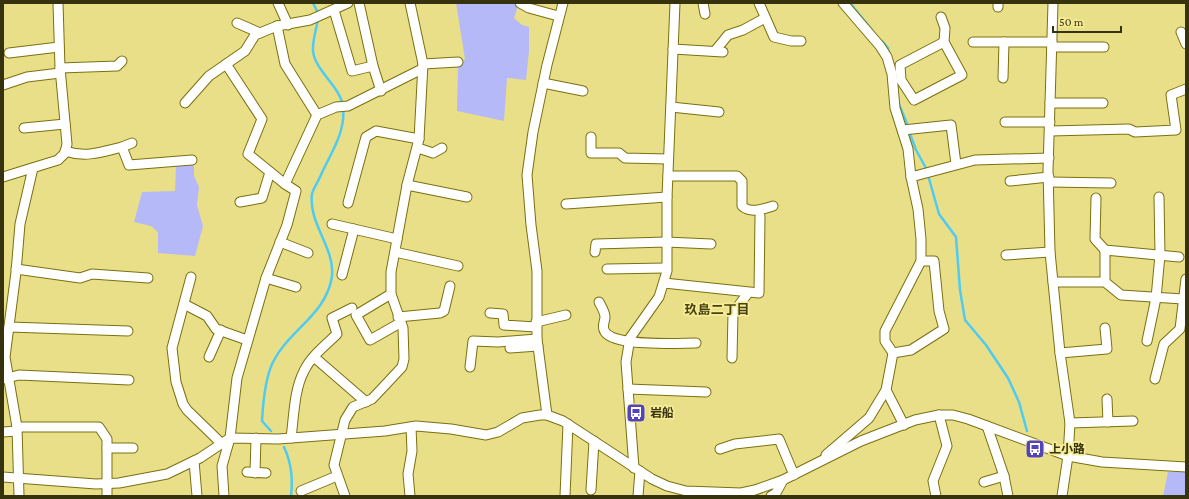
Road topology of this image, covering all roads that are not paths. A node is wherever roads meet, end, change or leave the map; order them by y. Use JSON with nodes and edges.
{"nodes":[{"id":1,"x":58,"y":3,"type":"edge"},
{"id":2,"x":278,"y":3,"type":"edge"},
{"id":3,"x":348,"y":3,"type":"edge"},
{"id":4,"x":359,"y":3,"type":"edge"},
{"id":5,"x":410,"y":3,"type":"edge"},
{"id":6,"x":520,"y":3,"type":"edge"},
{"id":7,"x":563,"y":3,"type":"edge"},
{"id":8,"x":675,"y":3,"type":"edge"},
{"id":9,"x":703,"y":3,"type":"edge"},
{"id":10,"x":759,"y":3,"type":"edge"},
{"id":11,"x":843,"y":3,"type":"edge"},
{"id":12,"x":1053,"y":3,"type":"edge"},
{"id":13,"x":334,"y":10,"type":"junction"},
{"id":14,"x":705,"y":14,"type":"dead end"},
{"id":15,"x":558,"y":16,"type":"junction"},
{"id":16,"x":941,"y":17,"type":"dead end"},
{"id":17,"x":764,"y":18,"type":"junction"},
{"id":18,"x":237,"y":23,"type":"dead end"},
{"id":19,"x":288,"y":24,"type":"junction"},
{"id":20,"x":277,"y":26,"type":"junction"},
{"id":21,"x":1181,"y":32,"type":"dead end"},
{"id":22,"x":260,"y":33,"type":"junction"},
{"id":23,"x":801,"y":41,"type":"dead end"},
{"id":24,"x":944,"y":42,"type":"junction"},
{"id":25,"x":973,"y":42,"type":"dead end"},
{"id":26,"x":1004,"y":42,"type":"junction"},
{"id":27,"x":1186,"y":43,"type":"edge"},
{"id":28,"x":1052,"y":44,"type":"junction"},
{"id":29,"x":59,"y":47,"type":"junction"},
{"id":30,"x":1104,"y":47,"type":"dead end"},
{"id":31,"x":673,"y":49,"type":"junction"},
{"id":32,"x":9,"y":53,"type":"dead end"},
{"id":33,"x":122,"y":61,"type":"dead end"},
{"id":34,"x":458,"y":62,"type":"dead end"},
{"id":35,"x":226,"y":64,"type":"junction"},
{"id":36,"x":373,"y":66,"type":"junction"},
{"id":37,"x":423,"y":67,"type":"junction"},
{"id":38,"x":60,"y":70,"type":"junction"},
{"id":39,"x":1003,"y":78,"type":"dead end"},
{"id":40,"x":896,"y":82,"type":"junction"},
{"id":41,"x":543,"y":83,"type":"junction"},
{"id":42,"x":3,"y":85,"type":"edge"},
{"id":43,"x":1186,"y":88,"type":"edge"},
{"id":44,"x":381,"y":91,"type":"junction"},
{"id":45,"x":583,"y":91,"type":"dead end"},
{"id":46,"x":185,"y":103,"type":"dead end"},
{"id":47,"x":1050,"y":103,"type":"junction"},
{"id":48,"x":1103,"y":103,"type":"dead end"},
{"id":49,"x":671,"y":107,"type":"junction"},
{"id":50,"x":719,"y":112,"type":"dead end"},
{"id":51,"x":318,"y":115,"type":"junction"},
{"id":52,"x":1005,"y":122,"type":"dead end"},
{"id":53,"x":65,"y":124,"type":"junction"},
{"id":54,"x":1050,"y":126,"type":"junction"},
{"id":55,"x":24,"y":128,"type":"dead end"},
{"id":56,"x":908,"y":130,"type":"junction"},
{"id":57,"x":591,"y":137,"type":"dead end"},
{"id":58,"x":132,"y":143,"type":"dead end"},
{"id":59,"x":418,"y":143,"type":"junction"},
{"id":60,"x":122,"y":147,"type":"junction"},
{"id":61,"x":442,"y":148,"type":"dead end"},
{"id":62,"x":65,"y":151,"type":"junction"},
{"id":63,"x":668,"y":158,"type":"junction"},
{"id":64,"x":1049,"y":158,"type":"junction"},
{"id":65,"x":192,"y":160,"type":"dead end"},
{"id":66,"x":956,"y":164,"type":"junction"},
{"id":67,"x":33,"y":168,"type":"junction"},
{"id":68,"x":270,"y":172,"type":"junction"},
{"id":69,"x":668,"y":176,"type":"junction"},
{"id":70,"x":3,"y":177,"type":"edge"},
{"id":71,"x":911,"y":177,"type":"junction"},
{"id":72,"x":1049,"y":180,"type":"junction"},
{"id":73,"x":1010,"y":181,"type":"dead end"},
{"id":74,"x":1111,"y":183,"type":"dead end"},
{"id":75,"x":285,"y":184,"type":"junction"},
{"id":76,"x":407,"y":185,"type":"junction"},
{"id":77,"x":467,"y":197,"type":"dead end"},
{"id":78,"x":667,"y":197,"type":"junction"},
{"id":79,"x":1159,"y":197,"type":"dead end"},
{"id":80,"x":1096,"y":198,"type":"dead end"},
{"id":81,"x":240,"y":202,"type":"dead end"},
{"id":82,"x":348,"y":203,"type":"dead end"},
{"id":83,"x":566,"y":204,"type":"dead end"},
{"id":84,"x":773,"y":206,"type":"dead end"},
{"id":85,"x":760,"y":216,"type":"dead end"},
{"id":86,"x":332,"y":224,"type":"dead end"},
{"id":87,"x":354,"y":229,"type":"junction"},
{"id":88,"x":397,"y":239,"type":"junction"},
{"id":89,"x":280,"y":242,"type":"junction"},
{"id":90,"x":666,"y":242,"type":"junction"},
{"id":91,"x":711,"y":244,"type":"dead end"},
{"id":92,"x":1105,"y":250,"type":"junction"},
{"id":93,"x":395,"y":252,"type":"junction"},
{"id":94,"x":595,"y":252,"type":"dead end"},
{"id":95,"x":1050,"y":252,"type":"junction"},
{"id":96,"x":308,"y":253,"type":"dead end"},
{"id":97,"x":1006,"y":255,"type":"dead end"},
{"id":98,"x":1160,"y":255,"type":"junction"},
{"id":99,"x":1179,"y":257,"type":"dead end"},
{"id":100,"x":921,"y":261,"type":"junction"},
{"id":101,"x":458,"y":266,"type":"dead end"},
{"id":102,"x":666,"y":268,"type":"junction"},
{"id":103,"x":16,"y":269,"type":"junction"},
{"id":104,"x":607,"y":269,"type":"dead end"},
{"id":105,"x":342,"y":275,"type":"dead end"},
{"id":106,"x":191,"y":277,"type":"dead end"},
{"id":107,"x":148,"y":278,"type":"dead end"},
{"id":108,"x":266,"y":278,"type":"junction"},
{"id":109,"x":1186,"y":279,"type":"edge"},
{"id":110,"x":1053,"y":282,"type":"junction"},
{"id":111,"x":1105,"y":282,"type":"junction"},
{"id":112,"x":664,"y":283,"type":"junction"},
{"id":113,"x":296,"y":286,"type":"dead end"},
{"id":114,"x":450,"y":286,"type":"dead end"},
{"id":115,"x":748,"y":293,"type":"junction"},
{"id":116,"x":391,"y":294,"type":"junction"},
{"id":117,"x":1156,"y":298,"type":"junction"},
{"id":118,"x":599,"y":302,"type":"dead end"},
{"id":119,"x":184,"y":304,"type":"junction"},
{"id":120,"x":1184,"y":305,"type":"edge"},
{"id":121,"x":352,"y":308,"type":"dead end"},
{"id":122,"x":490,"y":312,"type":"dead end"},
{"id":123,"x":566,"y":315,"type":"dead end"},
{"id":124,"x":399,"y":320,"type":"junction"},
{"id":125,"x":536,"y":324,"type":"junction"},
{"id":126,"x":9,"y":327,"type":"junction"},
{"id":127,"x":1105,"y":328,"type":"dead end"},
{"id":128,"x":221,"y":330,"type":"junction"},
{"id":129,"x":128,"y":331,"type":"dead end"},
{"id":130,"x":247,"y":340,"type":"junction"},
{"id":131,"x":1147,"y":341,"type":"dead end"},
{"id":132,"x":537,"y":342,"type":"junction"},
{"id":133,"x":629,"y":342,"type":"junction"},
{"id":134,"x":696,"y":343,"type":"dead end"},
{"id":135,"x":510,"y":348,"type":"dead end"},
{"id":136,"x":893,"y":353,"type":"junction"},
{"id":137,"x":1060,"y":353,"type":"junction"},
{"id":138,"x":209,"y":357,"type":"dead end"},
{"id":139,"x":314,"y":357,"type":"junction"},
{"id":140,"x":732,"y":358,"type":"dead end"},
{"id":141,"x":470,"y":367,"type":"dead end"},
{"id":142,"x":6,"y":378,"type":"edge"},
{"id":143,"x":1155,"y":379,"type":"dead end"},
{"id":144,"x":130,"y":380,"type":"dead end"},
{"id":145,"x":628,"y":389,"type":"junction"},
{"id":146,"x":886,"y":390,"type":"junction"},
{"id":147,"x":706,"y":392,"type":"dead end"},
{"id":148,"x":1107,"y":399,"type":"dead end"},
{"id":149,"x":366,"y":402,"type":"junction"},
{"id":150,"x":547,"y":415,"type":"junction"},
{"id":151,"x":939,"y":415,"type":"junction"},
{"id":152,"x":1108,"y":422,"type":"junction"},
{"id":153,"x":1133,"y":422,"type":"dead end"},
{"id":154,"x":1070,"y":423,"type":"junction"},
{"id":155,"x":568,"y":424,"type":"junction"},
{"id":156,"x":904,"y":425,"type":"junction"},
{"id":157,"x":987,"y":426,"type":"junction"},
{"id":158,"x":411,"y":427,"type":"junction"},
{"id":159,"x":17,"y":429,"type":"junction"},
{"id":160,"x":3,"y":432,"type":"edge"},
{"id":161,"x":341,"y":434,"type":"junction"},
{"id":162,"x":230,"y":438,"type":"junction"},
{"id":163,"x":256,"y":438,"type":"junction"},
{"id":164,"x":291,"y":438,"type":"junction"},
{"id":165,"x":594,"y":441,"type":"junction"},
{"id":166,"x":222,"y":444,"type":"junction"},
{"id":167,"x":107,"y":448,"type":"junction"},
{"id":168,"x":133,"y":448,"type":"dead end"},
{"id":169,"x":720,"y":449,"type":"dead end"},
{"id":170,"x":1068,"y":456,"type":"junction"},
{"id":171,"x":194,"y":461,"type":"junction"},
{"id":172,"x":819,"y":461,"type":"junction"},
{"id":173,"x":1186,"y":467,"type":"edge"},
{"id":174,"x":637,"y":470,"type":"junction"},
{"id":175,"x":266,"y":473,"type":"dead end"},
{"id":176,"x":794,"y":475,"type":"junction"},
{"id":177,"x":337,"y":476,"type":"junction"},
{"id":178,"x":1004,"y":476,"type":"junction"},
{"id":179,"x":3,"y":477,"type":"edge"},
{"id":180,"x":19,"y":478,"type":"junction"},
{"id":181,"x":783,"y":480,"type":"junction"},
{"id":182,"x":984,"y":482,"type":"dead end"},
{"id":183,"x":108,"y":484,"type":"junction"},
{"id":184,"x":591,"y":490,"type":"dead end"},
{"id":185,"x":301,"y":491,"type":"dead end"},
{"id":186,"x":694,"y":494,"type":"edge"},
{"id":187,"x":19,"y":496,"type":"edge"},
{"id":188,"x":108,"y":496,"type":"edge"},
{"id":189,"x":197,"y":496,"type":"edge"},
{"id":190,"x":224,"y":496,"type":"edge"},
{"id":191,"x":345,"y":496,"type":"edge"},
{"id":192,"x":410,"y":496,"type":"edge"},
{"id":193,"x":565,"y":496,"type":"edge"},
{"id":194,"x":638,"y":496,"type":"edge"},
{"id":195,"x":771,"y":496,"type":"edge"},
{"id":196,"x":936,"y":496,"type":"edge"},
{"id":197,"x":1008,"y":496,"type":"edge"},
{"id":198,"x":1062,"y":496,"type":"edge"}],
"edges":[{"from":1,"to":29,"type":"street"},
{"from":2,"to":19,"type":"street"},
{"from":3,"to":13,"type":"street"},
{"from":4,"to":36,"type":"street"},
{"from":5,"to":37,"type":"street"},
{"from":6,"to":15,"type":"street"},
{"from":7,"to":15,"type":"street"},
{"from":8,"to":31,"type":"street"},
{"from":9,"to":14,"type":"street"},
{"from":10,"to":17,"type":"street"},
{"from":11,"to":40,"type":"street"},
{"from":12,"to":28,"type":"street"},
{"from":13,"to":19,"type":"street"},
{"from":13,"to":36,"type":"street"},
{"from":15,"to":41,"type":"street"},
{"from":16,"to":24,"type":"street"},
{"from":17,"to":23,"type":"street"},
{"from":17,"to":31,"type":"street"},
{"from":18,"to":22,"type":"street"},
{"from":19,"to":20,"type":"street"},
{"from":20,"to":22,"type":"street"},
{"from":20,"to":51,"type":"street"},
{"from":21,"to":27,"type":"street"},
{"from":22,"to":35,"type":"street"},
{"from":24,"to":40,"type":"street"},
{"from":24,"to":40,"type":"street"},
{"from":25,"to":26,"type":"street"},
{"from":26,"to":28,"type":"street"},
{"from":26,"to":39,"type":"street"},
{"from":28,"to":30,"type":"street"},
{"from":28,"to":47,"type":"street"},
{"from":29,"to":32,"type":"street"},
{"from":29,"to":38,"type":"street"},
{"from":31,"to":49,"type":"street"},
{"from":33,"to":38,"type":"street"},
{"from":34,"to":37,"type":"street"},
{"from":35,"to":46,"type":"street"},
{"from":35,"to":68,"type":"street"},
{"from":36,"to":44,"type":"street"},
{"from":37,"to":44,"type":"street"},
{"from":37,"to":59,"type":"street"},
{"from":38,"to":42,"type":"street"},
{"from":38,"to":53,"type":"street"},
{"from":40,"to":56,"type":"street"},
{"from":41,"to":45,"type":"street"},
{"from":41,"to":125,"type":"street"},
{"from":43,"to":54,"type":"street"},
{"from":44,"to":51,"type":"street"},
{"from":47,"to":48,"type":"street"},
{"from":47,"to":54,"type":"street"},
{"from":49,"to":50,"type":"street"},
{"from":49,"to":63,"type":"street"},
{"from":51,"to":75,"type":"street"},
{"from":52,"to":54,"type":"street"},
{"from":53,"to":55,"type":"street"},
{"from":53,"to":62,"type":"street"},
{"from":54,"to":64,"type":"street"},
{"from":56,"to":66,"type":"street"},
{"from":56,"to":71,"type":"street"},
{"from":57,"to":63,"type":"street"},
{"from":58,"to":60,"type":"street"},
{"from":59,"to":61,"type":"street"},
{"from":59,"to":76,"type":"street"},
{"from":59,"to":82,"type":"street"},
{"from":60,"to":62,"type":"street"},
{"from":60,"to":65,"type":"street"},
{"from":62,"to":67,"type":"street"},
{"from":63,"to":69,"type":"street"},
{"from":64,"to":66,"type":"street"},
{"from":64,"to":72,"type":"street"},
{"from":66,"to":71,"type":"street"},
{"from":67,"to":70,"type":"street"},
{"from":67,"to":103,"type":"street"},
{"from":68,"to":75,"type":"street"},
{"from":68,"to":81,"type":"street"},
{"from":69,"to":78,"type":"street"},
{"from":69,"to":84,"type":"street"},
{"from":71,"to":100,"type":"street"},
{"from":72,"to":73,"type":"street"},
{"from":72,"to":74,"type":"street"},
{"from":72,"to":95,"type":"street"},
{"from":75,"to":89,"type":"street"},
{"from":76,"to":77,"type":"street"},
{"from":76,"to":88,"type":"street"},
{"from":78,"to":83,"type":"street"},
{"from":78,"to":90,"type":"street"},
{"from":79,"to":98,"type":"street"},
{"from":80,"to":92,"type":"street"},
{"from":85,"to":115,"type":"street"},
{"from":86,"to":87,"type":"street"},
{"from":87,"to":88,"type":"street"},
{"from":87,"to":105,"type":"street"},
{"from":88,"to":93,"type":"street"},
{"from":89,"to":96,"type":"street"},
{"from":89,"to":108,"type":"street"},
{"from":90,"to":91,"type":"street"},
{"from":90,"to":94,"type":"street"},
{"from":90,"to":102,"type":"street"},
{"from":92,"to":98,"type":"street"},
{"from":92,"to":111,"type":"street"},
{"from":93,"to":101,"type":"street"},
{"from":93,"to":116,"type":"street"},
{"from":95,"to":97,"type":"street"},
{"from":95,"to":110,"type":"street"},
{"from":98,"to":99,"type":"street"},
{"from":98,"to":117,"type":"street"},
{"from":100,"to":136,"type":"street"},
{"from":100,"to":136,"type":"street"},
{"from":102,"to":104,"type":"street"},
{"from":102,"to":112,"type":"street"},
{"from":103,"to":107,"type":"street"},
{"from":103,"to":126,"type":"street"},
{"from":106,"to":119,"type":"street"},
{"from":108,"to":113,"type":"street"},
{"from":108,"to":130,"type":"street"},
{"from":109,"to":120,"type":"street"},
{"from":110,"to":111,"type":"street"},
{"from":110,"to":137,"type":"street"},
{"from":111,"to":117,"type":"street"},
{"from":112,"to":115,"type":"street"},
{"from":112,"to":133,"type":"street"},
{"from":114,"to":124,"type":"street"},
{"from":115,"to":140,"type":"street"},
{"from":116,"to":124,"type":"street"},
{"from":116,"to":124,"type":"street"},
{"from":117,"to":120,"type":"street"},
{"from":117,"to":131,"type":"street"},
{"from":118,"to":133,"type":"street"},
{"from":119,"to":128,"type":"street"},
{"from":119,"to":166,"type":"street"},
{"from":120,"to":143,"type":"street"},
{"from":121,"to":139,"type":"street"},
{"from":122,"to":125,"type":"street"},
{"from":123,"to":125,"type":"street"},
{"from":124,"to":149,"type":"street"},
{"from":125,"to":132,"type":"street"},
{"from":126,"to":129,"type":"street"},
{"from":126,"to":142,"type":"street"},
{"from":127,"to":137,"type":"street"},
{"from":128,"to":130,"type":"street"},
{"from":128,"to":138,"type":"street"},
{"from":130,"to":162,"type":"street"},
{"from":132,"to":135,"type":"street"},
{"from":132,"to":141,"type":"street"},
{"from":132,"to":150,"type":"street"},
{"from":133,"to":134,"type":"street"},
{"from":133,"to":145,"type":"street"},
{"from":136,"to":146,"type":"street"},
{"from":137,"to":154,"type":"street"},
{"from":139,"to":149,"type":"street"},
{"from":139,"to":164,"type":"street"},
{"from":142,"to":144,"type":"street"},
{"from":142,"to":159,"type":"street"},
{"from":145,"to":147,"type":"street"},
{"from":145,"to":174,"type":"street"},
{"from":146,"to":156,"type":"street"},
{"from":146,"to":172,"type":"street"},
{"from":148,"to":152,"type":"street"},
{"from":149,"to":161,"type":"street"},
{"from":150,"to":155,"type":"street"},
{"from":150,"to":158,"type":"street"},
{"from":151,"to":156,"type":"street"},
{"from":151,"to":157,"type":"street"},
{"from":151,"to":196,"type":"street"},
{"from":152,"to":153,"type":"street"},
{"from":152,"to":154,"type":"street"},
{"from":154,"to":170,"type":"street"},
{"from":155,"to":165,"type":"street"},
{"from":155,"to":193,"type":"street"},
{"from":156,"to":172,"type":"street"},
{"from":157,"to":170,"type":"street"},
{"from":157,"to":178,"type":"street"},
{"from":158,"to":161,"type":"street"},
{"from":158,"to":192,"type":"street"},
{"from":159,"to":160,"type":"street"},
{"from":159,"to":167,"type":"street"},
{"from":159,"to":180,"type":"street"},
{"from":161,"to":164,"type":"street"},
{"from":161,"to":177,"type":"street"},
{"from":162,"to":163,"type":"street"},
{"from":162,"to":166,"type":"street"},
{"from":162,"to":190,"type":"street"},
{"from":163,"to":164,"type":"street"},
{"from":163,"to":175,"type":"street"},
{"from":165,"to":174,"type":"street"},
{"from":165,"to":184,"type":"street"},
{"from":166,"to":171,"type":"street"},
{"from":167,"to":168,"type":"street"},
{"from":167,"to":183,"type":"street"},
{"from":169,"to":176,"type":"street"},
{"from":170,"to":173,"type":"street"},
{"from":170,"to":198,"type":"street"},
{"from":171,"to":183,"type":"street"},
{"from":171,"to":189,"type":"street"},
{"from":172,"to":176,"type":"street"},
{"from":174,"to":186,"type":"street"},
{"from":174,"to":194,"type":"street"},
{"from":176,"to":181,"type":"street"},
{"from":177,"to":185,"type":"street"},
{"from":177,"to":191,"type":"street"},
{"from":178,"to":182,"type":"street"},
{"from":178,"to":197,"type":"street"},
{"from":179,"to":180,"type":"street"},
{"from":180,"to":183,"type":"street"},
{"from":180,"to":187,"type":"street"},
{"from":181,"to":186,"type":"street"},
{"from":181,"to":195,"type":"street"},
{"from":183,"to":188,"type":"street"}]}
